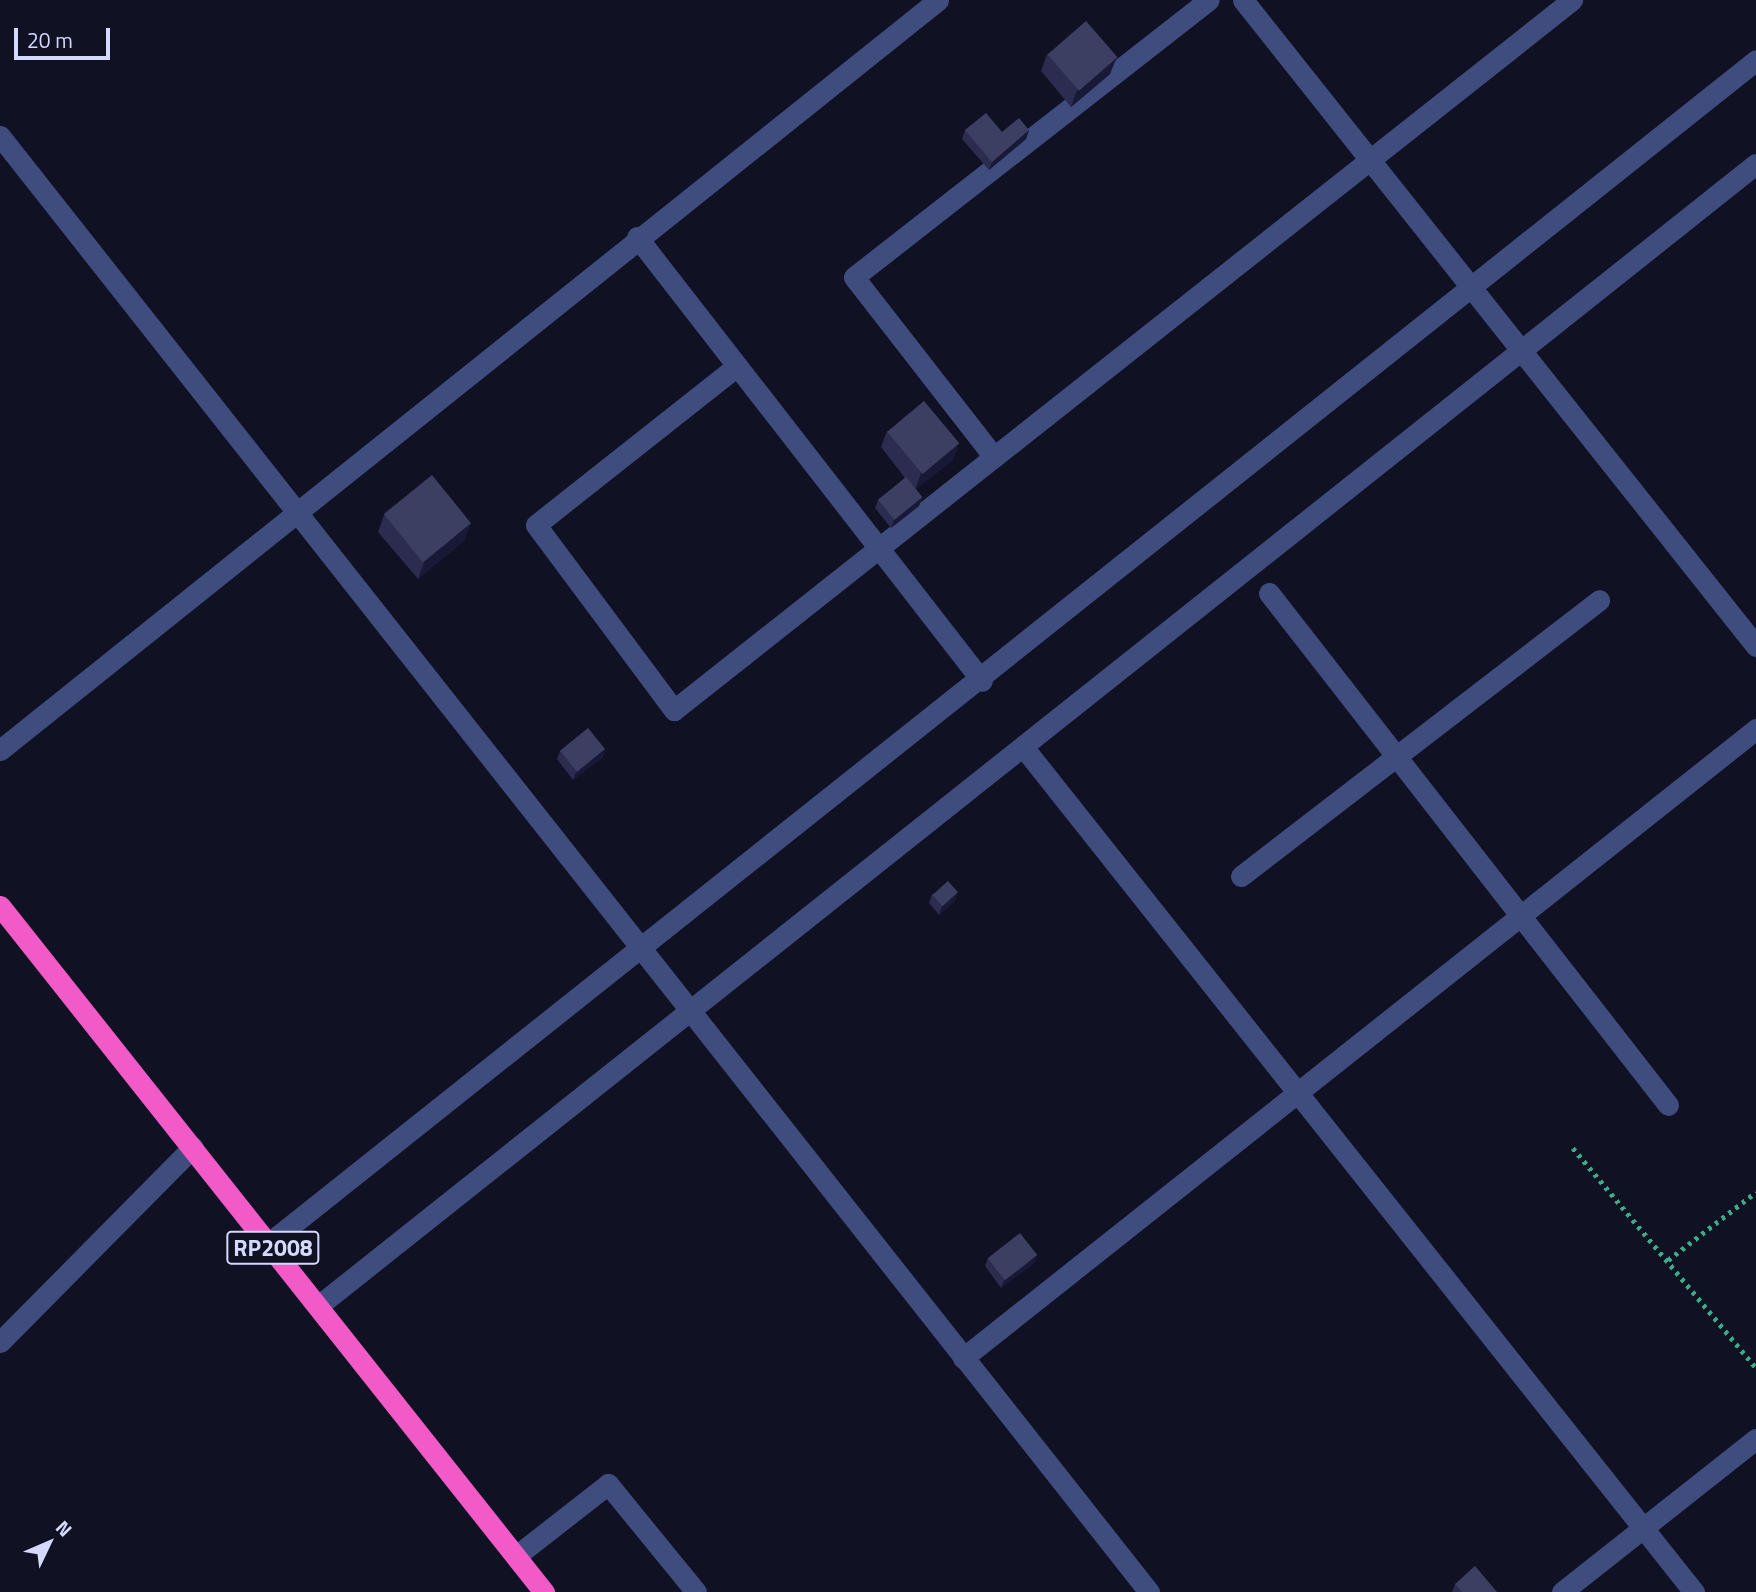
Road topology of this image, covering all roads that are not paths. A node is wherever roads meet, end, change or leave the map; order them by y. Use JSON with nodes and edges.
{"nodes":[{"id":1,"x":938,"y":0,"type":"edge"},
{"id":2,"x":1209,"y":0,"type":"edge"},
{"id":3,"x":1243,"y":0,"type":"edge"},
{"id":4,"x":1572,"y":0,"type":"edge"},
{"id":5,"x":1756,"y":60,"type":"edge"},
{"id":6,"x":0,"y":136,"type":"edge"},
{"id":7,"x":1369,"y":160,"type":"junction"},
{"id":8,"x":1756,"y":164,"type":"edge"},
{"id":9,"x":637,"y":237,"type":"junction"},
{"id":10,"x":1471,"y":286,"type":"junction"},
{"id":11,"x":1522,"y":351,"type":"junction"},
{"id":12,"x":737,"y":366,"type":"junction"},
{"id":13,"x":994,"y":457,"type":"junction"},
{"id":14,"x":294,"y":509,"type":"junction"},
{"id":15,"x":878,"y":549,"type":"junction"},
{"id":16,"x":1269,"y":593,"type":"dead end"},
{"id":17,"x":1599,"y":600,"type":"dead end"},
{"id":18,"x":1756,"y":646,"type":"edge"},
{"id":19,"x":982,"y":681,"type":"junction"},
{"id":20,"x":1756,"y":729,"type":"edge"},
{"id":21,"x":1024,"y":748,"type":"junction"},
{"id":22,"x":0,"y":750,"type":"edge"},
{"id":23,"x":1397,"y":756,"type":"junction"},
{"id":24,"x":1241,"y":876,"type":"dead end"},
{"id":25,"x":0,"y":906,"type":"edge"},
{"id":26,"x":1521,"y":916,"type":"junction"},
{"id":27,"x":637,"y":949,"type":"junction"},
{"id":28,"x":689,"y":1014,"type":"junction"},
{"id":29,"x":1295,"y":1095,"type":"junction"},
{"id":30,"x":1668,"y":1105,"type":"dead end"},
{"id":31,"x":193,"y":1147,"type":"junction"},
{"id":32,"x":269,"y":1243,"type":"junction"},
{"id":33,"x":318,"y":1306,"type":"junction"},
{"id":34,"x":0,"y":1342,"type":"edge"},
{"id":35,"x":963,"y":1358,"type":"junction"},
{"id":36,"x":1756,"y":1439,"type":"edge"},
{"id":37,"x":1643,"y":1528,"type":"junction"},
{"id":38,"x":516,"y":1556,"type":"junction"},
{"id":39,"x":544,"y":1592,"type":"edge"},
{"id":40,"x":696,"y":1592,"type":"edge"},
{"id":41,"x":1149,"y":1592,"type":"edge"},
{"id":42,"x":1562,"y":1592,"type":"edge"},
{"id":43,"x":1694,"y":1592,"type":"edge"}],
"edges":[{"from":1,"to":9,"type":"street"},
{"from":2,"to":13,"type":"street"},
{"from":3,"to":7,"type":"street"},
{"from":4,"to":7,"type":"street"},
{"from":5,"to":10,"type":"street"},
{"from":6,"to":14,"type":"street"},
{"from":7,"to":10,"type":"street"},
{"from":7,"to":13,"type":"street"},
{"from":8,"to":11,"type":"street"},
{"from":9,"to":12,"type":"street"},
{"from":9,"to":14,"type":"street"},
{"from":10,"to":11,"type":"street"},
{"from":10,"to":19,"type":"street"},
{"from":11,"to":18,"type":"street"},
{"from":11,"to":21,"type":"street"},
{"from":12,"to":15,"type":"street"},
{"from":12,"to":15,"type":"street"},
{"from":13,"to":15,"type":"street"},
{"from":14,"to":22,"type":"street"},
{"from":14,"to":27,"type":"street"},
{"from":15,"to":19,"type":"street"},
{"from":16,"to":23,"type":"street"},
{"from":17,"to":23,"type":"street"},
{"from":19,"to":27,"type":"street"},
{"from":20,"to":26,"type":"street"},
{"from":21,"to":28,"type":"street"},
{"from":21,"to":29,"type":"street"},
{"from":23,"to":24,"type":"street"},
{"from":23,"to":26,"type":"street"},
{"from":25,"to":31,"type":"highway","number":"RP2008"},
{"from":26,"to":29,"type":"street"},
{"from":26,"to":30,"type":"street"},
{"from":27,"to":28,"type":"street"},
{"from":27,"to":32,"type":"street"},
{"from":28,"to":33,"type":"street"},
{"from":28,"to":35,"type":"street"},
{"from":29,"to":35,"type":"street"},
{"from":29,"to":37,"type":"street"},
{"from":31,"to":32,"type":"highway","number":"RP2008"},
{"from":31,"to":34,"type":"street"},
{"from":32,"to":33,"type":"highway","number":"RP2008"},
{"from":33,"to":38,"type":"highway","number":"RP2008"},
{"from":35,"to":41,"type":"street"},
{"from":36,"to":37,"type":"street"},
{"from":37,"to":42,"type":"street"},
{"from":37,"to":43,"type":"street"},
{"from":38,"to":39,"type":"highway","number":"RP2008"},
{"from":38,"to":40,"type":"street"}]}
